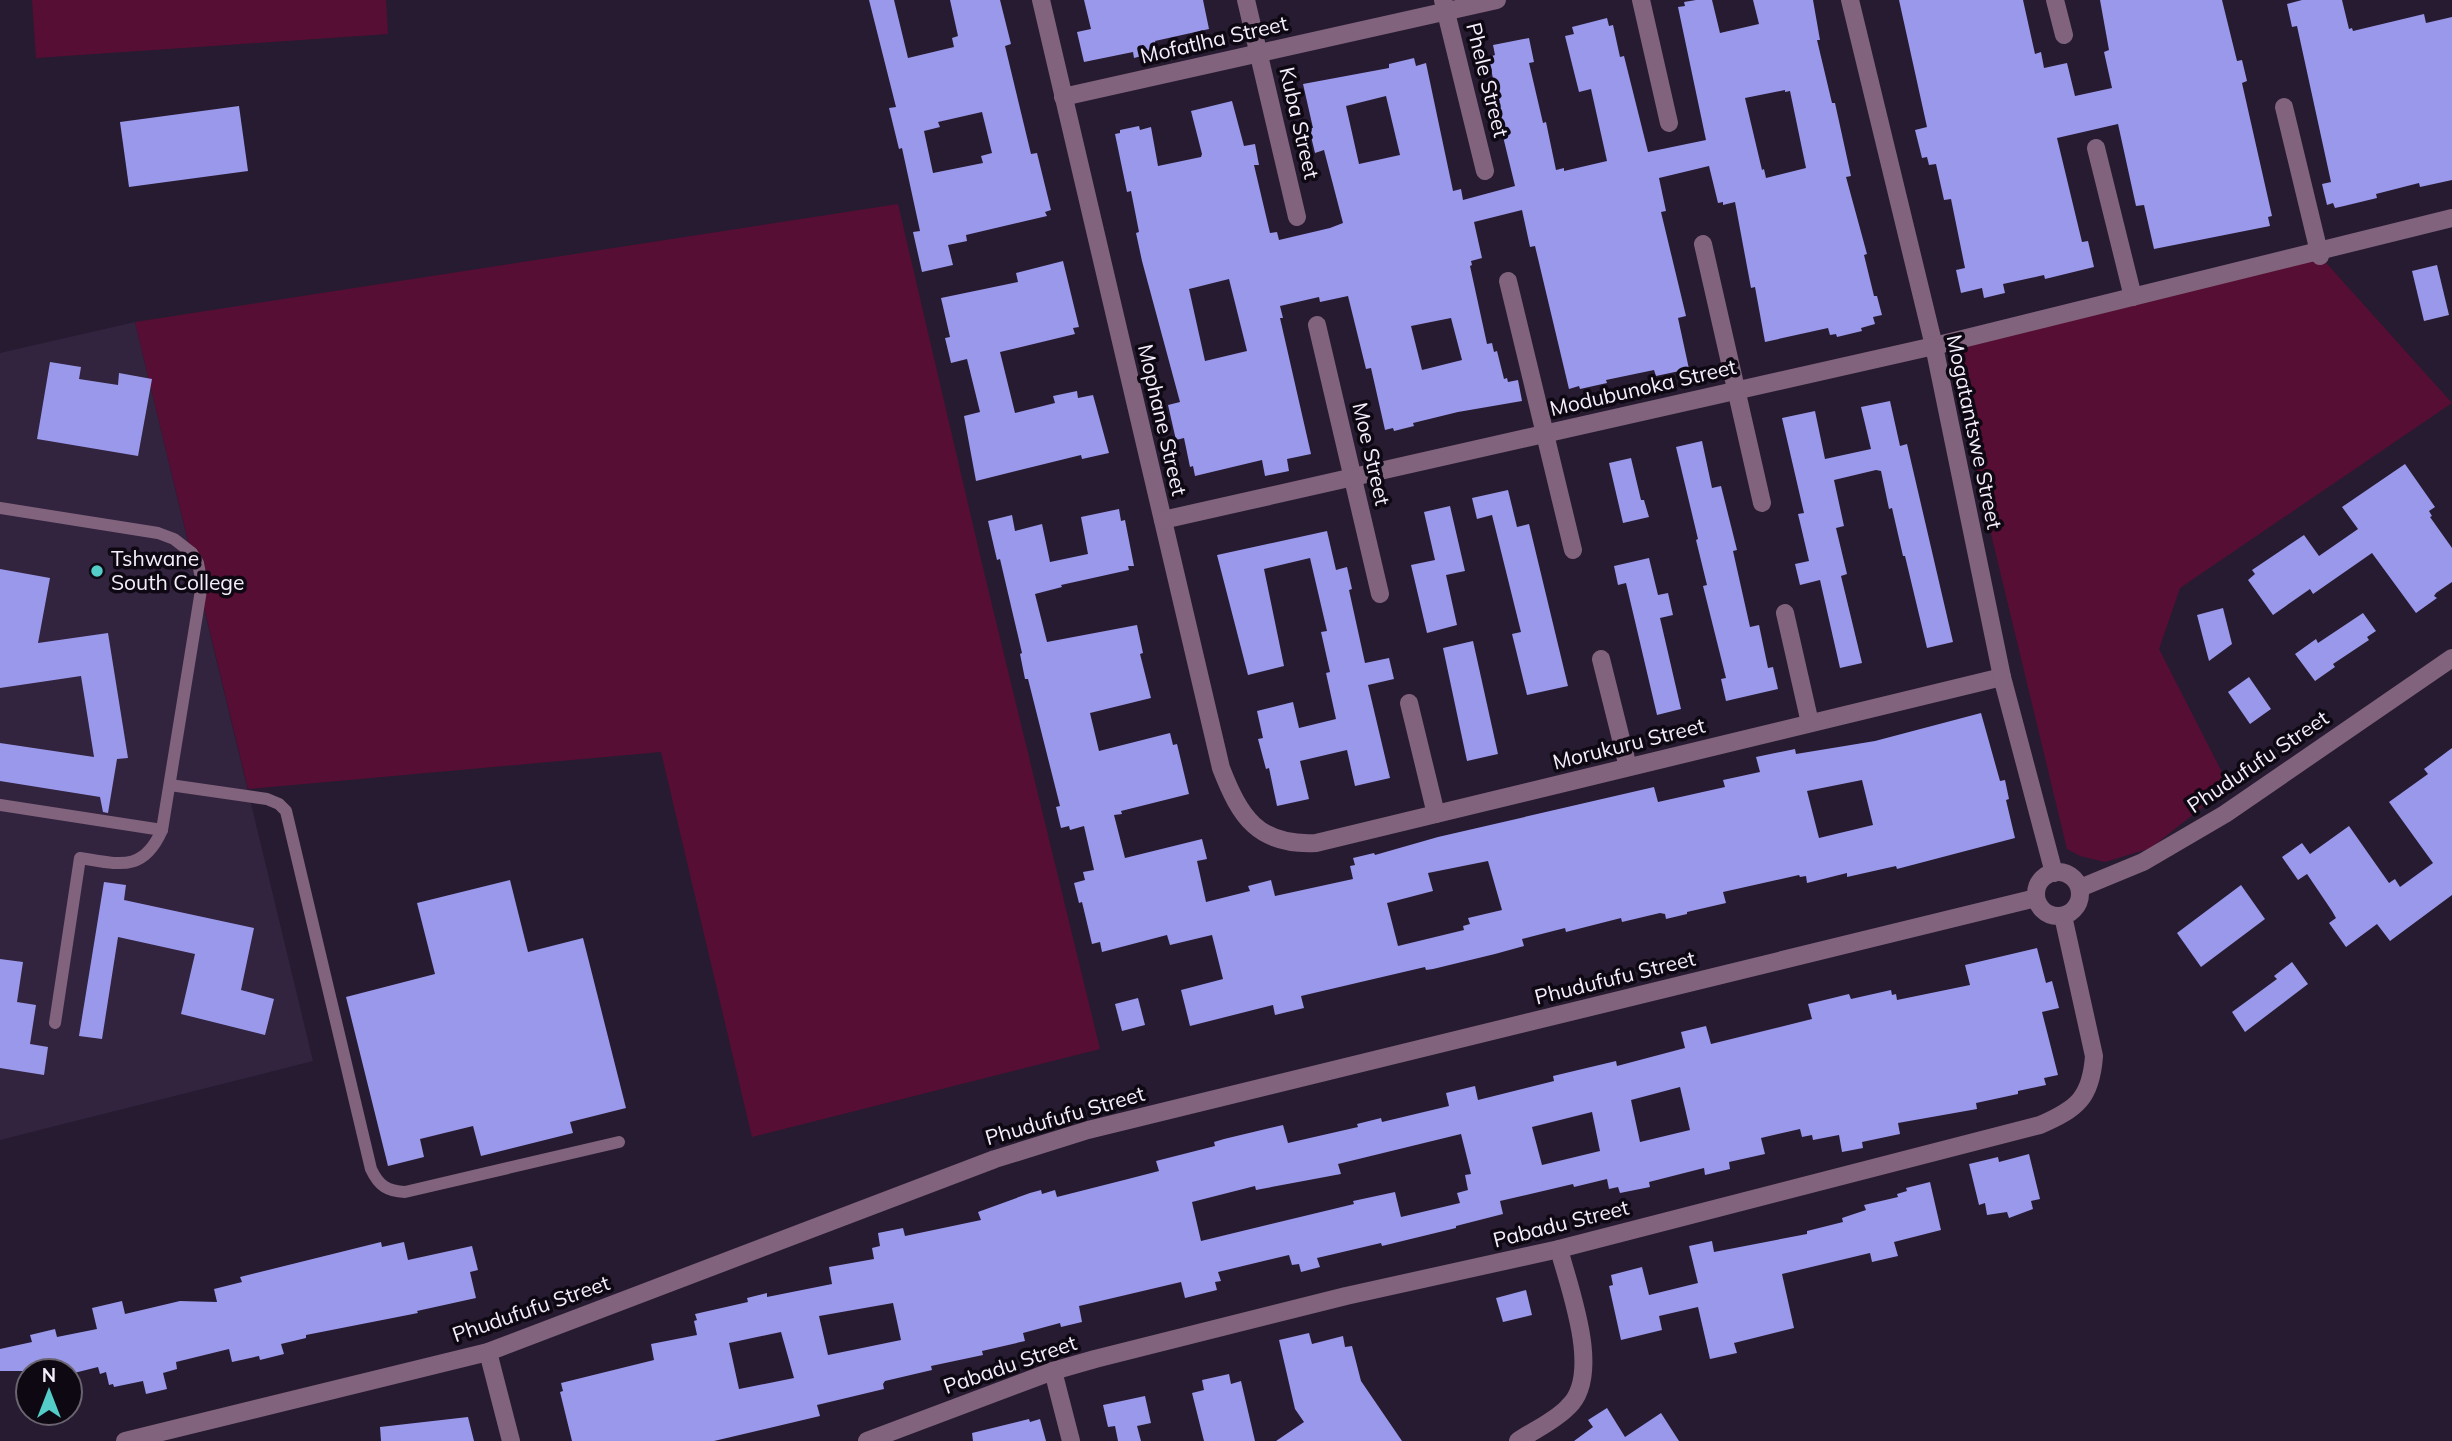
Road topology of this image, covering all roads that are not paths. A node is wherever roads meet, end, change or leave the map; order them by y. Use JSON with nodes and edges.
{"nodes":[{"id":1,"x":1041,"y":0,"type":"edge"},
{"id":2,"x":1246,"y":0,"type":"edge"},
{"id":3,"x":1497,"y":0,"type":"edge"},
{"id":4,"x":1641,"y":0,"type":"edge"},
{"id":5,"x":1850,"y":0,"type":"edge"},
{"id":6,"x":2055,"y":0,"type":"edge"},
{"id":7,"x":1445,"y":6,"type":"edge"},
{"id":8,"x":2064,"y":35,"type":"dead end"},
{"id":9,"x":1259,"y":53,"type":"junction"},
{"id":10,"x":1063,"y":97,"type":"junction"},
{"id":11,"x":2284,"y":107,"type":"dead end"},
{"id":12,"x":1669,"y":123,"type":"dead end"},
{"id":13,"x":2096,"y":148,"type":"dead end"},
{"id":14,"x":1485,"y":172,"type":"dead end"},
{"id":15,"x":1297,"y":217,"type":"dead end"},
{"id":16,"x":2452,"y":218,"type":"edge"},
{"id":17,"x":1703,"y":244,"type":"dead end"},
{"id":18,"x":2320,"y":253,"type":"junction"},
{"id":19,"x":1507,"y":281,"type":"dead end"},
{"id":20,"x":2133,"y":297,"type":"junction"},
{"id":21,"x":1317,"y":325,"type":"dead end"},
{"id":22,"x":1934,"y":346,"type":"junction"},
{"id":23,"x":1737,"y":391,"type":"junction"},
{"id":24,"x":1546,"y":433,"type":"junction"},
{"id":25,"x":1353,"y":477,"type":"junction"},
{"id":26,"x":1762,"y":503,"type":"dead end"},
{"id":27,"x":0,"y":508,"type":"edge"},
{"id":28,"x":1163,"y":520,"type":"junction"},
{"id":29,"x":1573,"y":550,"type":"dead end"},
{"id":30,"x":1380,"y":594,"type":"dead end"},
{"id":31,"x":1785,"y":612,"type":"dead end"},
{"id":32,"x":2452,"y":658,"type":"edge"},
{"id":33,"x":1601,"y":659,"type":"dead end"},
{"id":34,"x":2002,"y":677,"type":"junction"},
{"id":35,"x":1409,"y":704,"type":"dead end"},
{"id":36,"x":1810,"y":723,"type":"junction"},
{"id":37,"x":1628,"y":767,"type":"junction"},
{"id":38,"x":170,"y":785,"type":"junction"},
{"id":39,"x":0,"y":805,"type":"edge"},
{"id":40,"x":1436,"y":814,"type":"junction"},
{"id":41,"x":162,"y":830,"type":"junction"},
{"id":42,"x":1267,"y":836,"type":"joint"},
{"id":43,"x":2054,"y":873,"type":"junction"},
{"id":44,"x":2080,"y":888,"type":"junction"},
{"id":45,"x":2036,"y":898,"type":"junction"},
{"id":46,"x":2063,"y":916,"type":"junction"},
{"id":47,"x":55,"y":1023,"type":"dead end"},
{"id":48,"x":619,"y":1142,"type":"dead end"},
{"id":49,"x":1559,"y":1249,"type":"junction"},
{"id":50,"x":488,"y":1352,"type":"junction"},
{"id":51,"x":1053,"y":1371,"type":"junction"},
{"id":52,"x":125,"y":1441,"type":"edge"},
{"id":53,"x":511,"y":1441,"type":"edge"},
{"id":54,"x":867,"y":1441,"type":"edge"},
{"id":55,"x":1071,"y":1441,"type":"edge"},
{"id":56,"x":1518,"y":1441,"type":"edge"}],
"edges":[{"from":1,"to":10,"type":"street","name":"Mophane Street"},
{"from":2,"to":9,"type":"street","name":"Kuba Street"},
{"from":3,"to":7,"type":"street","name":"Mofatlha Street"},
{"from":4,"to":12,"type":"street"},
{"from":5,"to":22,"type":"street","name":"Mogatantswe Street"},
{"from":6,"to":8,"type":"street"},
{"from":7,"to":9,"type":"street","name":"Mofatlha Street"},
{"from":7,"to":14,"type":"street","name":"Phele Street"},
{"from":9,"to":10,"type":"street","name":"Mofatlha Street"},
{"from":9,"to":15,"type":"street","name":"Kuba Street"},
{"from":10,"to":28,"type":"street","name":"Mophane Street"},
{"from":11,"to":18,"type":"street"},
{"from":13,"to":20,"type":"street"},
{"from":16,"to":18,"type":"street","name":"Modubunoka Street"},
{"from":17,"to":23,"type":"street"},
{"from":18,"to":20,"type":"street","name":"Modubunoka Street"},
{"from":19,"to":24,"type":"street"},
{"from":20,"to":22,"type":"street","name":"Modubunoka Street"},
{"from":21,"to":25,"type":"street","name":"Moe Street"},
{"from":22,"to":23,"type":"street","name":"Modubunoka Street"},
{"from":22,"to":34,"type":"street","name":"Mogatantswe Street"},
{"from":23,"to":24,"type":"street","name":"Modubunoka Street"},
{"from":23,"to":26,"type":"street"},
{"from":24,"to":25,"type":"street","name":"Modubunoka Street"},
{"from":24,"to":29,"type":"street"},
{"from":25,"to":28,"type":"street","name":"Modubunoka Street"},
{"from":25,"to":30,"type":"street","name":"Moe Street"},
{"from":27,"to":38,"type":"lane"},
{"from":28,"to":42,"type":"street","name":"Mophane Street"},
{"from":31,"to":36,"type":"street"},
{"from":32,"to":44,"type":"street","name":"Phudufufu Street"},
{"from":33,"to":37,"type":"street"},
{"from":34,"to":36,"type":"street","name":"Morukuru Street"},
{"from":34,"to":43,"type":"street","name":"Mogatantswe Street"},
{"from":35,"to":40,"type":"street"},
{"from":36,"to":37,"type":"street","name":"Morukuru Street"},
{"from":37,"to":40,"type":"street","name":"Morukuru Street"},
{"from":38,"to":41,"type":"lane"},
{"from":38,"to":48,"type":"lane"},
{"from":39,"to":41,"type":"lane"},
{"from":40,"to":42,"type":"street","name":"Morukuru Street"},
{"from":41,"to":47,"type":"lane"},
{"from":43,"to":44,"type":"street"},
{"from":43,"to":45,"type":"street"},
{"from":44,"to":46,"type":"street"},
{"from":45,"to":46,"type":"street"},
{"from":45,"to":50,"type":"street","name":"Phudufufu Street"},
{"from":46,"to":49,"type":"street","name":"Pabadu Street"},
{"from":49,"to":51,"type":"street","name":"Pabadu Street"},
{"from":49,"to":56,"type":"street"},
{"from":50,"to":52,"type":"street","name":"Phudufufu Street"},
{"from":50,"to":53,"type":"street"},
{"from":51,"to":54,"type":"street","name":"Pabadu Street"},
{"from":51,"to":55,"type":"street"}]}
